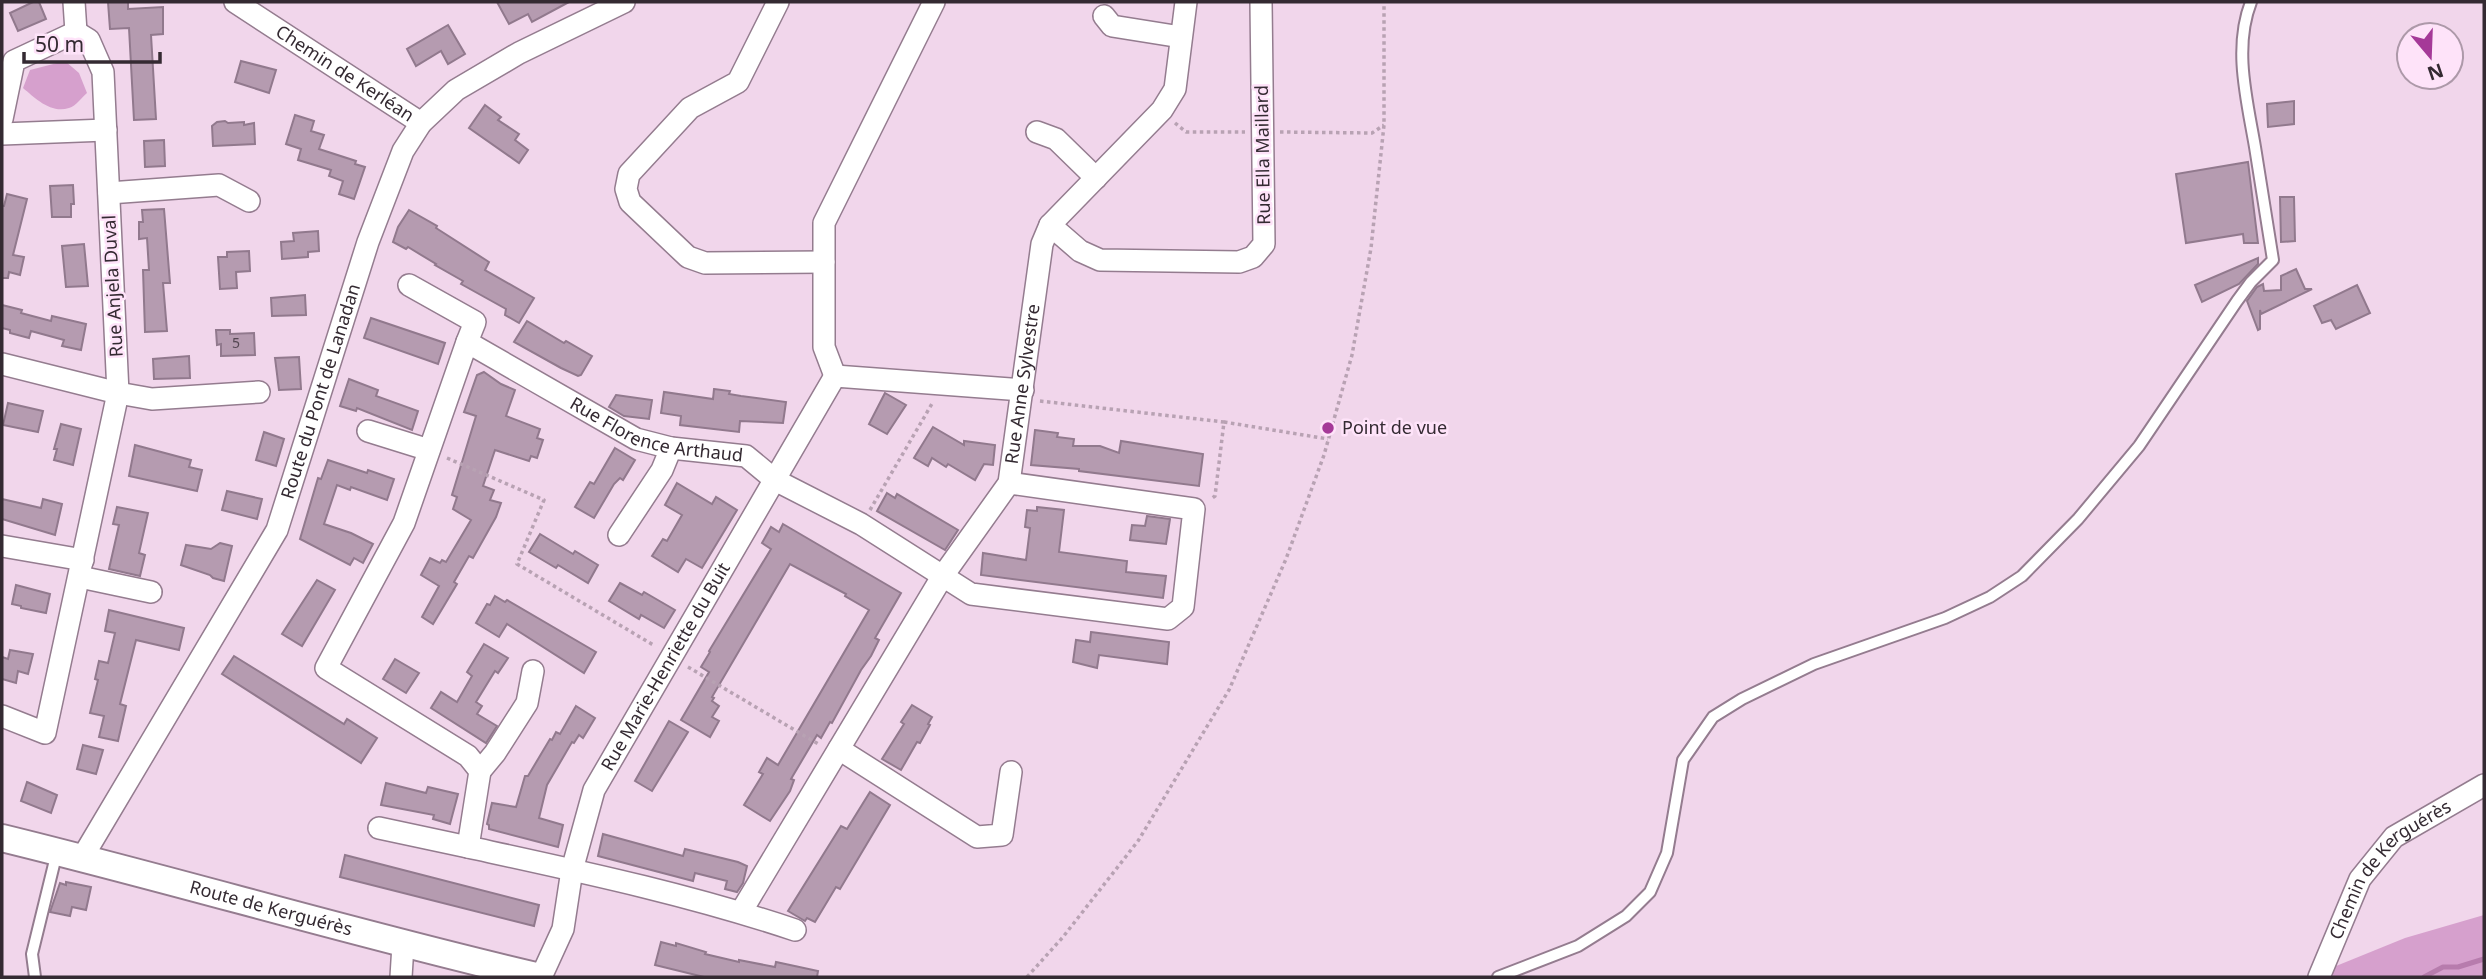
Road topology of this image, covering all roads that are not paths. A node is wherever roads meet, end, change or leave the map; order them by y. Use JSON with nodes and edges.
{"nodes":[{"id":1,"x":74,"y":2,"type":"edge"},
{"id":2,"x":235,"y":2,"type":"edge"},
{"id":3,"x":624,"y":2,"type":"edge"},
{"id":4,"x":778,"y":2,"type":"edge"},
{"id":5,"x":934,"y":2,"type":"edge"},
{"id":6,"x":1186,"y":2,"type":"edge"},
{"id":7,"x":1261,"y":2,"type":"edge"},
{"id":8,"x":2251,"y":2,"type":"edge"},
{"id":9,"x":1104,"y":16,"type":"dead end"},
{"id":10,"x":76,"y":32,"type":"junction"},
{"id":11,"x":1181,"y":37,"type":"junction"},
{"id":12,"x":2,"y":119,"type":"edge"},
{"id":13,"x":421,"y":123,"type":"junction"},
{"id":14,"x":106,"y":130,"type":"junction"},
{"id":15,"x":1037,"y":132,"type":"dead end"},
{"id":16,"x":2,"y":135,"type":"edge"},
{"id":17,"x":1096,"y":178,"type":"junction"},
{"id":18,"x":109,"y":193,"type":"junction"},
{"id":19,"x":248,"y":201,"type":"dead end"},
{"id":20,"x":1050,"y":225,"type":"junction"},
{"id":21,"x":824,"y":261,"type":"junction"},
{"id":22,"x":409,"y":285,"type":"dead end"},
{"id":23,"x":467,"y":342,"type":"junction"},
{"id":24,"x":2,"y":365,"type":"edge"},
{"id":25,"x":835,"y":376,"type":"junction"},
{"id":26,"x":259,"y":392,"type":"dead end"},
{"id":27,"x":118,"y":393,"type":"junction"},
{"id":28,"x":1022,"y":394,"type":"junction"},
{"id":29,"x":368,"y":431,"type":"dead end"},
{"id":30,"x":671,"y":448,"type":"junction"},
{"id":31,"x":429,"y":450,"type":"junction"},
{"id":32,"x":775,"y":480,"type":"junction"},
{"id":33,"x":1009,"y":483,"type":"junction"},
{"id":34,"x":619,"y":535,"type":"dead end"},
{"id":35,"x":2,"y":546,"type":"edge"},
{"id":36,"x":82,"y":568,"type":"junction"},
{"id":37,"x":942,"y":577,"type":"junction"},
{"id":38,"x":151,"y":592,"type":"dead end"},
{"id":39,"x":533,"y":671,"type":"dead end"},
{"id":40,"x":2,"y":716,"type":"edge"},
{"id":41,"x":839,"y":749,"type":"junction"},
{"id":42,"x":480,"y":771,"type":"junction"},
{"id":43,"x":1011,"y":772,"type":"dead end"},
{"id":44,"x":2484,"y":785,"type":"edge"},
{"id":45,"x":379,"y":828,"type":"dead end"},
{"id":46,"x":2,"y":838,"type":"edge"},
{"id":47,"x":468,"y":847,"type":"junction"},
{"id":48,"x":57,"y":852,"type":"junction"},
{"id":49,"x":82,"y":858,"type":"junction"},
{"id":50,"x":572,"y":870,"type":"junction"},
{"id":51,"x":741,"y":912,"type":"junction"},
{"id":52,"x":795,"y":930,"type":"dead end"},
{"id":53,"x":403,"y":945,"type":"junction"},
{"id":54,"x":35,"y":977,"type":"edge"},
{"id":55,"x":401,"y":977,"type":"edge"},
{"id":56,"x":540,"y":977,"type":"edge"},
{"id":57,"x":1498,"y":977,"type":"edge"},
{"id":58,"x":2319,"y":977,"type":"edge"}],
"edges":[{"from":1,"to":10,"type":"street"},
{"from":2,"to":13,"type":"street","name":"Chemin de Kerléan"},
{"from":3,"to":13,"type":"street","name":"Route du Pont de Lanadan"},
{"from":4,"to":21,"type":"street"},
{"from":5,"to":21,"type":"street"},
{"from":6,"to":11,"type":"street","name":"Rue Anne Sylvestre"},
{"from":7,"to":20,"type":"street","name":"Rue Ella Maillard"},
{"from":8,"to":57,"type":"lane"},
{"from":9,"to":11,"type":"street"},
{"from":10,"to":12,"type":"street"},
{"from":10,"to":14,"type":"street","name":"Rue Anjela Duval"},
{"from":11,"to":17,"type":"street","name":"Rue Anne Sylvestre"},
{"from":13,"to":49,"type":"street","name":"Route du Pont de Lanadan"},
{"from":14,"to":16,"type":"street"},
{"from":14,"to":18,"type":"street","name":"Rue Anjela Duval"},
{"from":15,"to":17,"type":"street"},
{"from":17,"to":20,"type":"street","name":"Rue Anne Sylvestre"},
{"from":18,"to":19,"type":"street"},
{"from":18,"to":27,"type":"street","name":"Rue Anjela Duval"},
{"from":20,"to":28,"type":"street","name":"Rue Anne Sylvestre"},
{"from":21,"to":25,"type":"street"},
{"from":22,"to":23,"type":"street"},
{"from":23,"to":30,"type":"street","name":"Rue Florence Arthaud"},
{"from":23,"to":31,"type":"street"},
{"from":24,"to":27,"type":"street"},
{"from":25,"to":28,"type":"street"},
{"from":25,"to":32,"type":"street","name":"Rue Marie-Henriette du Buit"},
{"from":26,"to":27,"type":"street"},
{"from":27,"to":36,"type":"street","name":"Rue Anjela Duval"},
{"from":28,"to":33,"type":"street","name":"Rue Anne Sylvestre"},
{"from":29,"to":31,"type":"street"},
{"from":30,"to":32,"type":"street","name":"Rue Florence Arthaud"},
{"from":30,"to":34,"type":"street"},
{"from":31,"to":42,"type":"street"},
{"from":32,"to":37,"type":"street","name":"Rue Florence Arthaud"},
{"from":32,"to":50,"type":"street","name":"Rue Marie-Henriette du Buit"},
{"from":33,"to":37,"type":"street","name":"Rue Anne Sylvestre"},
{"from":33,"to":37,"type":"street","name":"Rue Florence Arthaud"},
{"from":35,"to":36,"type":"street"},
{"from":36,"to":38,"type":"street"},
{"from":36,"to":40,"type":"street","name":"Rue Anjela Duval"},
{"from":37,"to":41,"type":"street","name":"Rue Anne Sylvestre"},
{"from":39,"to":42,"type":"street"},
{"from":41,"to":43,"type":"street"},
{"from":41,"to":51,"type":"street","name":"Rue Anne Sylvestre"},
{"from":42,"to":47,"type":"street"},
{"from":44,"to":58,"type":"street","name":"Chemin de Kerguérès"},
{"from":45,"to":47,"type":"street"},
{"from":46,"to":48,"type":"street","name":"Route de Kerguérès"},
{"from":47,"to":50,"type":"street"},
{"from":48,"to":49,"type":"street","name":"Route de Kerguérès"},
{"from":48,"to":54,"type":"lane"},
{"from":49,"to":53,"type":"street","name":"Route de Kerguérès"},
{"from":50,"to":51,"type":"street"},
{"from":50,"to":56,"type":"street","name":"Rue Marie-Henriette du Buit"},
{"from":51,"to":52,"type":"street"},
{"from":53,"to":55,"type":"street"},
{"from":53,"to":56,"type":"street","name":"Route de Kerguérès"}]}
